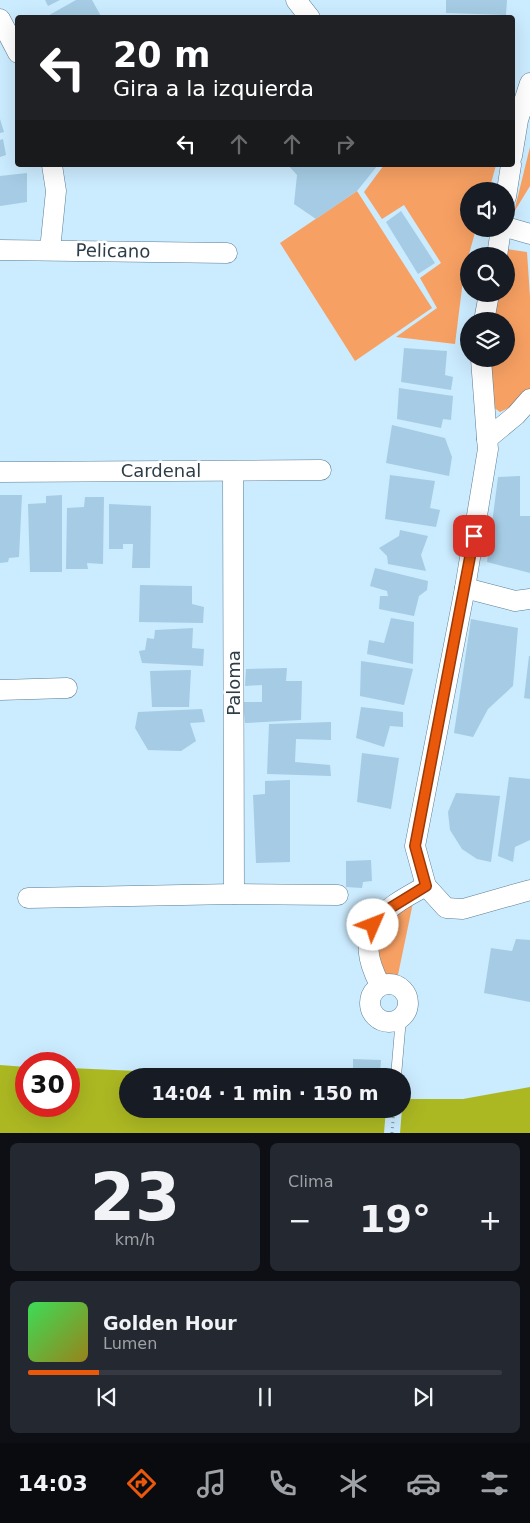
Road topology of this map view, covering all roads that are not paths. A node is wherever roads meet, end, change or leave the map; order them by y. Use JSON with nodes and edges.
{"nodes":[{"id":1,"x":296,"y":0,"type":"edge"},
{"id":2,"x":308,"y":15,"type":"edge"},
{"id":3,"x":0,"y":19,"type":"edge"},
{"id":4,"x":15,"y":46,"type":"edge"},
{"id":5,"x":530,"y":83,"type":"edge"},
{"id":6,"x":520,"y":121,"type":"edge"},
{"id":7,"x":515,"y":143,"type":"edge"},
{"id":8,"x":52,"y":167,"type":"edge"},
{"id":9,"x":511,"y":167,"type":"edge"},
{"id":10,"x":508,"y":182,"type":"edge"},
{"id":11,"x":515,"y":230,"type":"edge"},
{"id":12,"x":530,"y":234,"type":"edge"},
{"id":13,"x":0,"y":250,"type":"edge"},
{"id":14,"x":50,"y":250,"type":"junction"},
{"id":15,"x":227,"y":253,"type":"dead end"},
{"id":16,"x":482,"y":367,"type":"edge"},
{"id":17,"x":530,"y":399,"type":"edge"},
{"id":18,"x":487,"y":439,"type":"junction"},
{"id":19,"x":321,"y":470,"type":"dead end"},
{"id":20,"x":233,"y":471,"type":"junction"},
{"id":21,"x":0,"y":472,"type":"edge"},
{"id":22,"x":465,"y":588,"type":"junction"},
{"id":23,"x":530,"y":599,"type":"edge"},
{"id":24,"x":66,"y":688,"type":"dead end"},
{"id":25,"x":0,"y":690,"type":"edge"},
{"id":26,"x":426,"y":886,"type":"junction"},
{"id":27,"x":530,"y":890,"type":"edge"},
{"id":28,"x":234,"y":894,"type":"junction"},
{"id":29,"x":338,"y":895,"type":"dead end"},
{"id":30,"x":28,"y":898,"type":"dead end"},
{"id":31,"x":380,"y":985,"type":"junction"},
{"id":32,"x":401,"y":1018,"type":"junction"},
{"id":33,"x":397,"y":1068,"type":"edge"}],
"edges":[{"from":1,"to":2,"type":"street"},
{"from":3,"to":4,"type":"street"},
{"from":5,"to":6,"type":"street"},
{"from":6,"to":7,"type":"street"},
{"from":8,"to":14,"type":"street"},
{"from":9,"to":10,"type":"street"},
{"from":11,"to":12,"type":"street"},
{"from":13,"to":14,"type":"street","name":"Pelicano"},
{"from":14,"to":15,"type":"street","name":"Pelicano"},
{"from":16,"to":18,"type":"street"},
{"from":17,"to":18,"type":"street"},
{"from":18,"to":22,"type":"street"},
{"from":19,"to":20,"type":"street","name":"Cardenal"},
{"from":20,"to":21,"type":"street","name":"Cardenal"},
{"from":20,"to":28,"type":"street","name":"Paloma"},
{"from":22,"to":23,"type":"street"},
{"from":22,"to":26,"type":"street"},
{"from":24,"to":25,"type":"street"},
{"from":26,"to":27,"type":"street"},
{"from":26,"to":31,"type":"street"},
{"from":28,"to":29,"type":"street"},
{"from":28,"to":30,"type":"street"},
{"from":31,"to":32,"type":"street"},
{"from":31,"to":32,"type":"street"},
{"from":32,"to":33,"type":"lane"}]}
